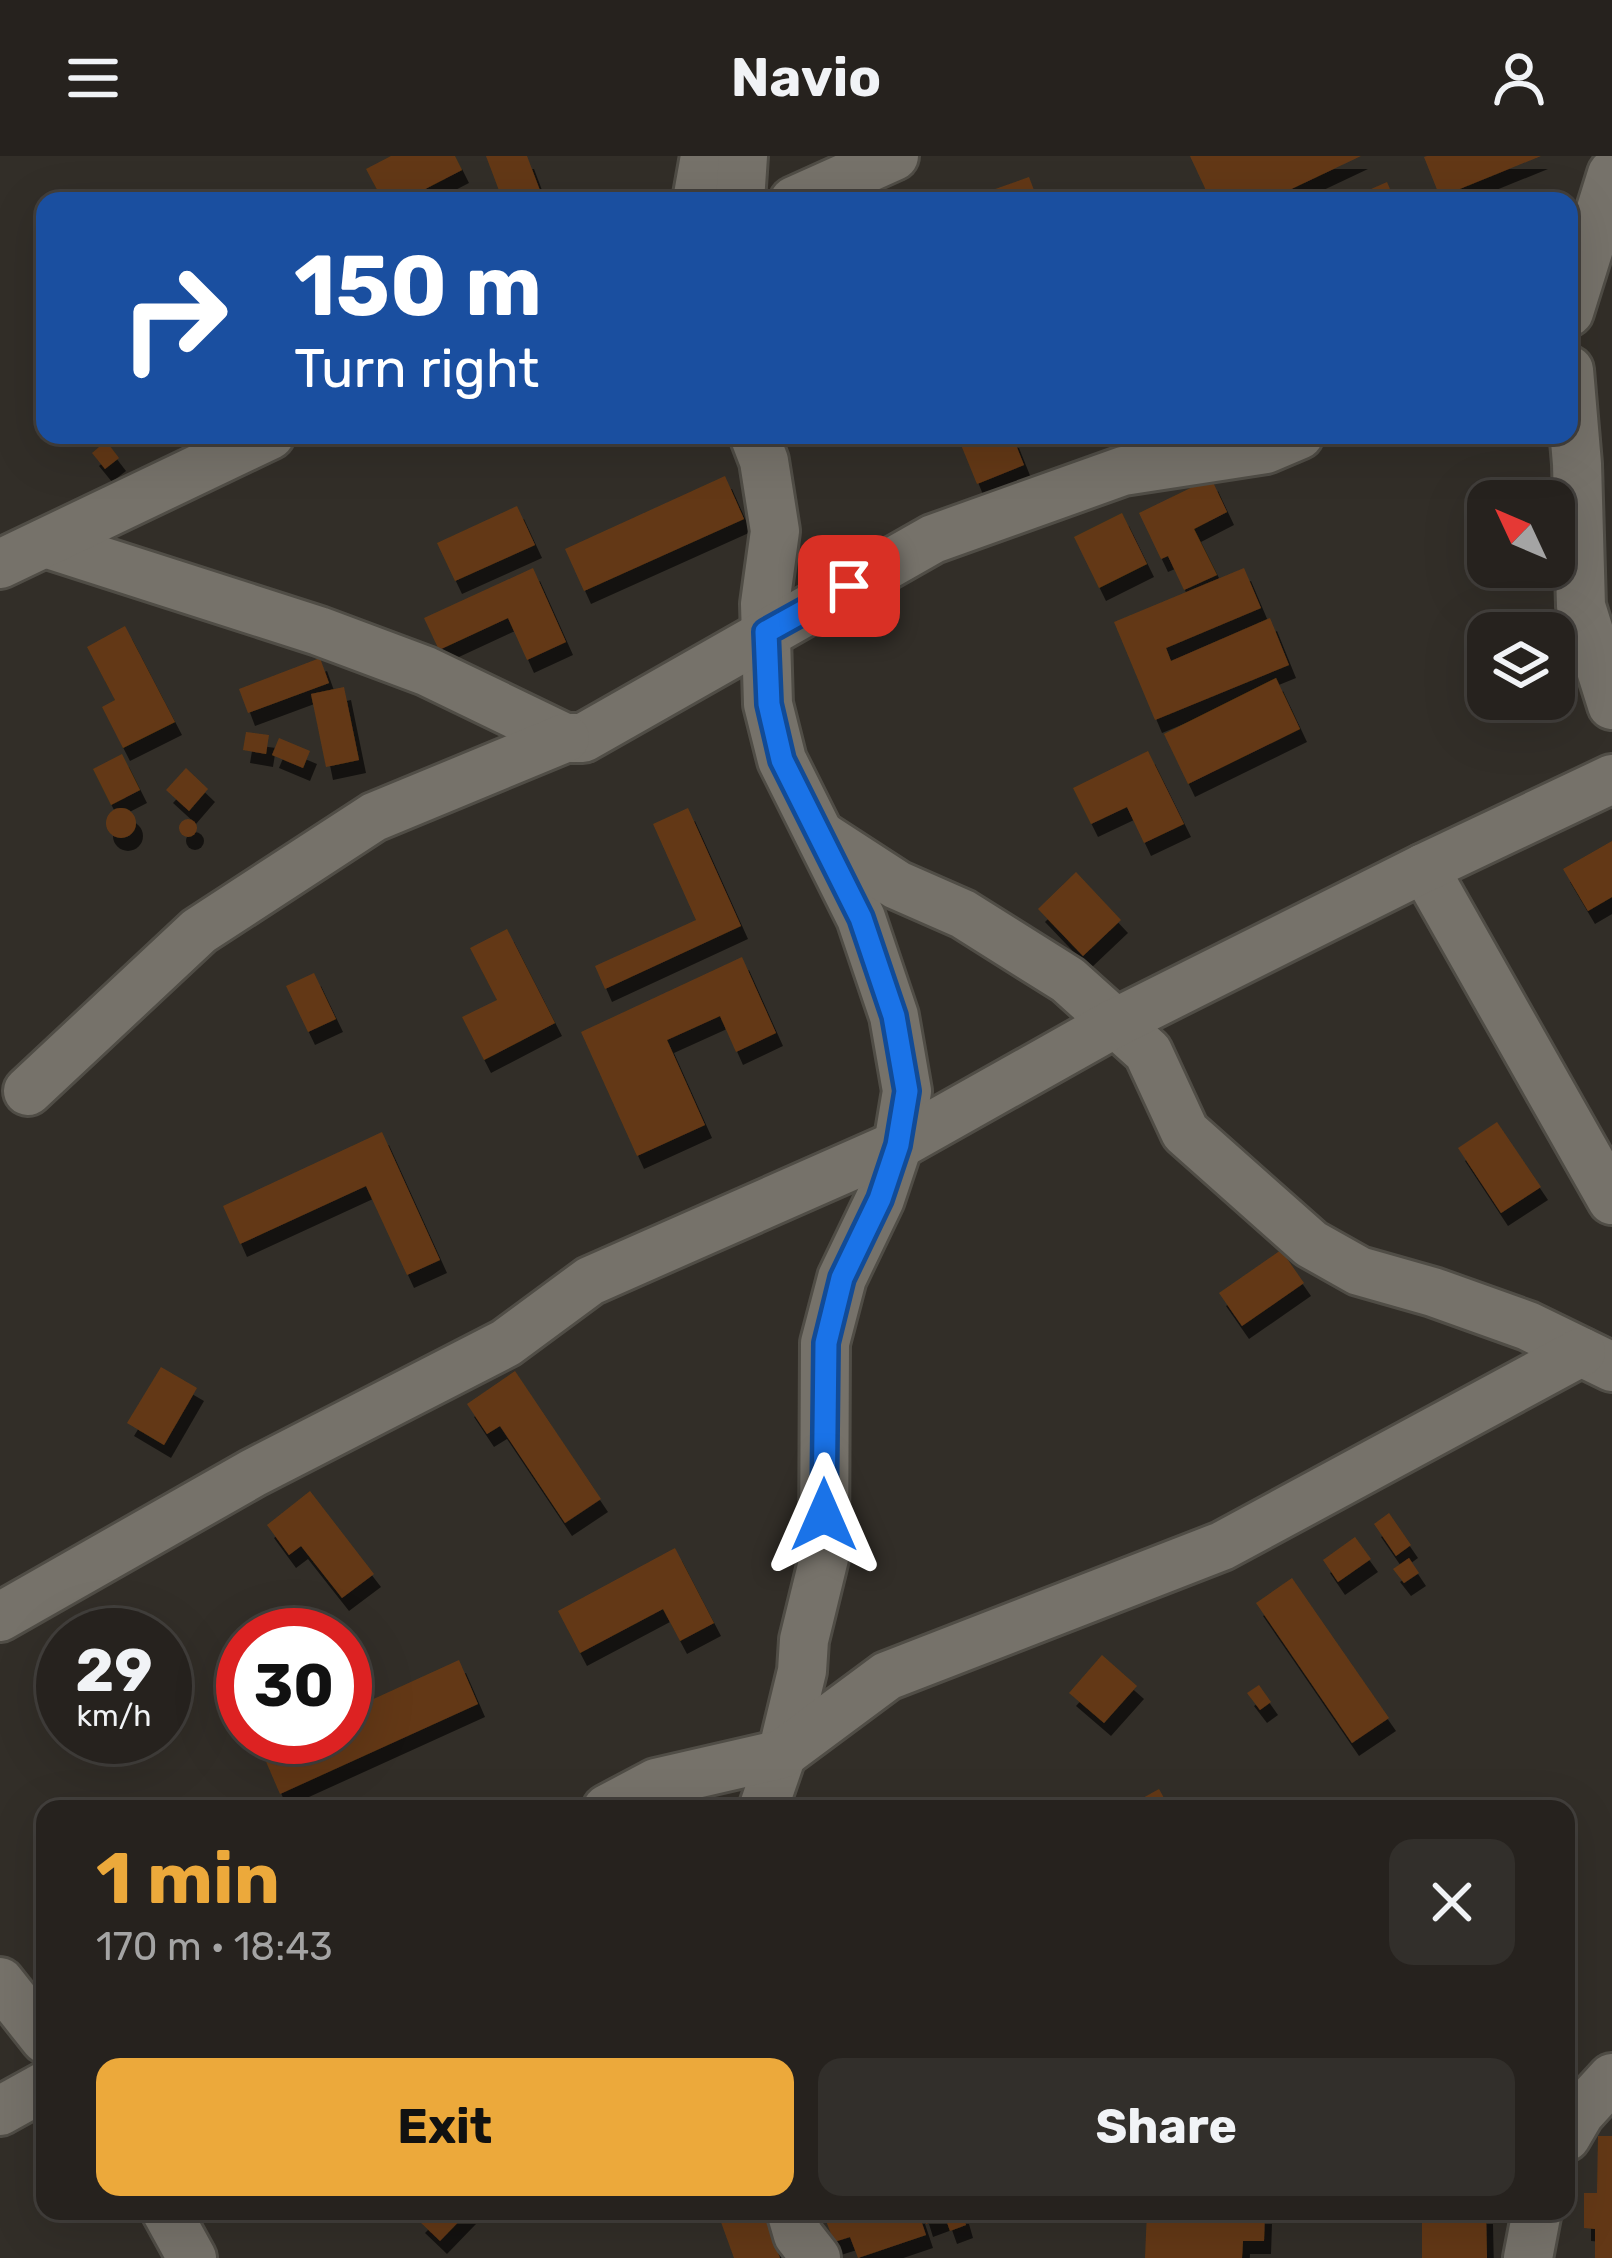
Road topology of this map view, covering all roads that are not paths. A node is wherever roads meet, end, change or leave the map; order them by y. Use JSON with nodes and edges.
{"nodes":[{"id":1,"x":705,"y":156,"type":"edge"},
{"id":2,"x":743,"y":156,"type":"edge"},
{"id":3,"x":894,"y":156,"type":"edge"},
{"id":4,"x":1612,"y":174,"type":"edge"},
{"id":5,"x":699,"y":192,"type":"edge"},
{"id":6,"x":741,"y":192,"type":"edge"},
{"id":7,"x":814,"y":192,"type":"edge"},
{"id":8,"x":1578,"y":283,"type":"edge"},
{"id":9,"x":251,"y":444,"type":"edge"},
{"id":10,"x":758,"y":444,"type":"edge"},
{"id":11,"x":1277,"y":444,"type":"edge"},
{"id":12,"x":1575,"y":444,"type":"edge"},
{"id":13,"x":46,"y":543,"type":"junction"},
{"id":14,"x":0,"y":564,"type":"edge"},
{"id":15,"x":766,"y":632,"type":"junction"},
{"id":16,"x":1612,"y":705,"type":"edge"},
{"id":17,"x":565,"y":738,"type":"junction"},
{"id":18,"x":1612,"y":779,"type":"edge"},
{"id":19,"x":820,"y":836,"type":"junction"},
{"id":20,"x":1424,"y":868,"type":"junction"},
{"id":21,"x":1115,"y":1023,"type":"junction"},
{"id":22,"x":28,"y":1091,"type":"dead end"},
{"id":23,"x":898,"y":1145,"type":"junction"},
{"id":24,"x":1612,"y":1200,"type":"edge"},
{"id":25,"x":1597,"y":1359,"type":"edge"},
{"id":26,"x":0,"y":1617,"type":"edge"},
{"id":27,"x":782,"y":1754,"type":"junction"},
{"id":28,"x":624,"y":1800,"type":"edge"},
{"id":29,"x":766,"y":1800,"type":"edge"},
{"id":30,"x":0,"y":1982,"type":"edge"},
{"id":31,"x":36,"y":2028,"type":"edge"},
{"id":32,"x":1612,"y":2078,"type":"edge"},
{"id":33,"x":36,"y":2091,"type":"edge"},
{"id":34,"x":0,"y":2111,"type":"edge"},
{"id":35,"x":1575,"y":2122,"type":"edge"},
{"id":36,"x":171,"y":2220,"type":"edge"},
{"id":37,"x":794,"y":2220,"type":"edge"},
{"id":38,"x":1535,"y":2220,"type":"edge"},
{"id":39,"x":192,"y":2258,"type":"edge"},
{"id":40,"x":816,"y":2258,"type":"edge"},
{"id":41,"x":1528,"y":2258,"type":"edge"}],
"edges":[{"from":1,"to":5,"type":"street"},
{"from":2,"to":6,"type":"street"},
{"from":3,"to":7,"type":"street"},
{"from":4,"to":8,"type":"street"},
{"from":9,"to":13,"type":"street"},
{"from":10,"to":15,"type":"street"},
{"from":11,"to":15,"type":"street"},
{"from":12,"to":16,"type":"street"},
{"from":13,"to":14,"type":"street"},
{"from":13,"to":17,"type":"street"},
{"from":15,"to":17,"type":"street"},
{"from":15,"to":19,"type":"street"},
{"from":17,"to":22,"type":"street"},
{"from":18,"to":20,"type":"street"},
{"from":19,"to":21,"type":"street"},
{"from":19,"to":23,"type":"street"},
{"from":20,"to":21,"type":"street"},
{"from":20,"to":24,"type":"street"},
{"from":21,"to":23,"type":"street"},
{"from":21,"to":25,"type":"street"},
{"from":23,"to":26,"type":"street"},
{"from":23,"to":27,"type":"street"},
{"from":25,"to":27,"type":"street"},
{"from":27,"to":28,"type":"street"},
{"from":27,"to":29,"type":"street"},
{"from":30,"to":31,"type":"street"},
{"from":32,"to":35,"type":"street"},
{"from":33,"to":34,"type":"street"},
{"from":36,"to":39,"type":"street"},
{"from":37,"to":40,"type":"street"},
{"from":38,"to":41,"type":"street"}]}
